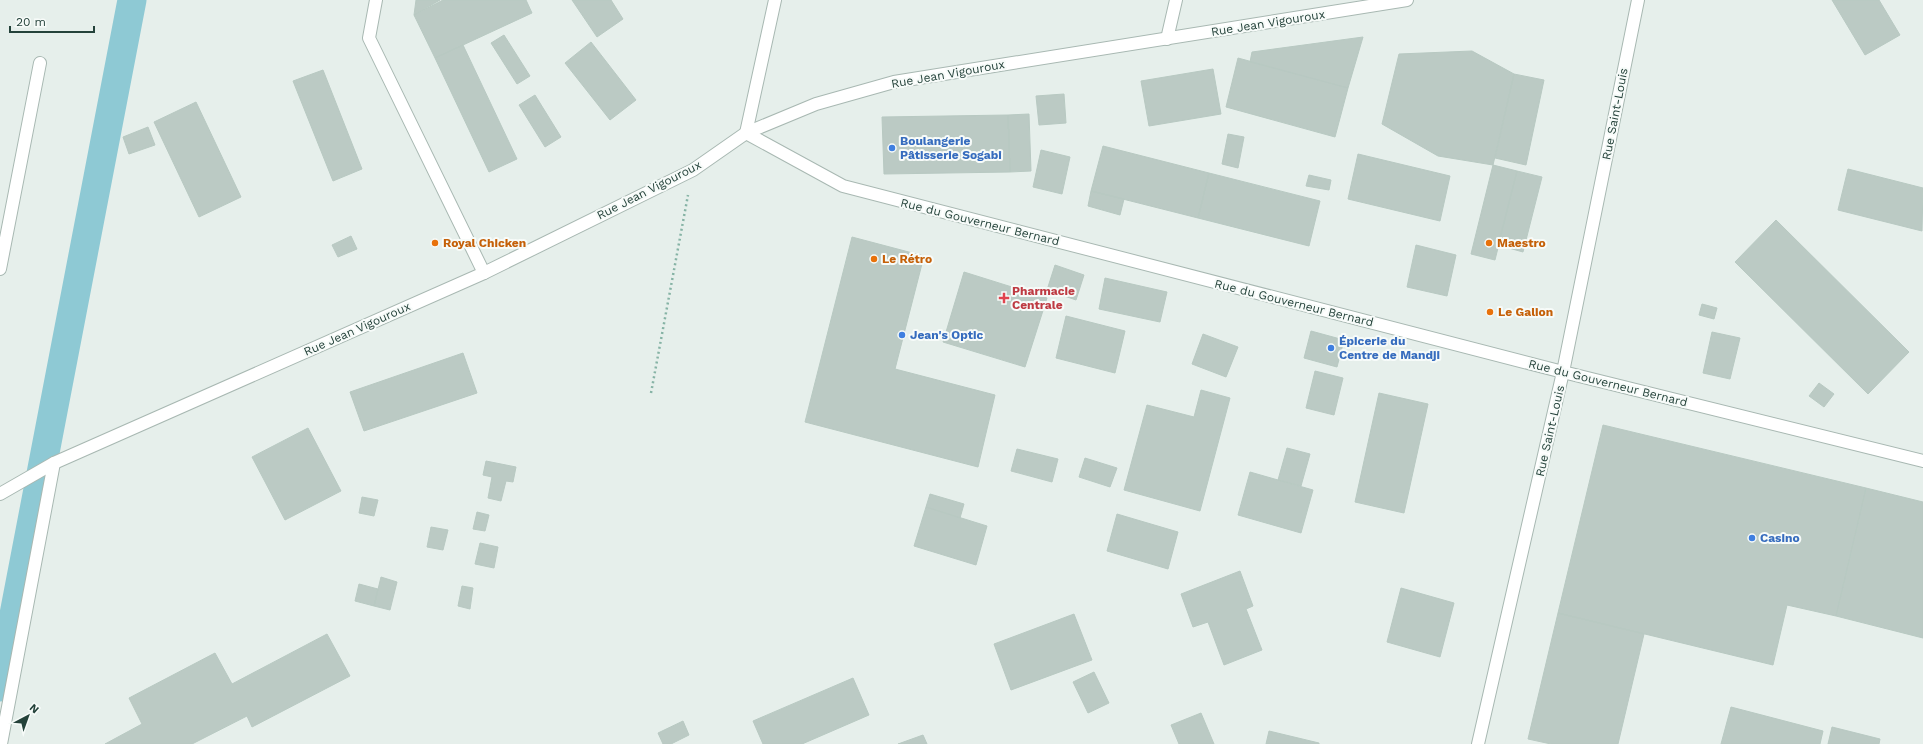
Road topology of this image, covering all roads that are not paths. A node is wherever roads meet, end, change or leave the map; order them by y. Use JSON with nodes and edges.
{"nodes":[{"id":1,"x":376,"y":0,"type":"edge"},
{"id":2,"x":775,"y":0,"type":"edge"},
{"id":3,"x":1176,"y":0,"type":"edge"},
{"id":4,"x":1407,"y":0,"type":"edge"},
{"id":5,"x":1638,"y":0,"type":"edge"},
{"id":6,"x":1167,"y":39,"type":"junction"},
{"id":7,"x":40,"y":64,"type":"dead end"},
{"id":8,"x":746,"y":133,"type":"junction"},
{"id":9,"x":6,"y":208,"type":"edge"},
{"id":10,"x":0,"y":269,"type":"edge"},
{"id":11,"x":484,"y":273,"type":"junction"},
{"id":12,"x":1563,"y":372,"type":"junction"},
{"id":13,"x":1923,"y":461,"type":"edge"},
{"id":14,"x":54,"y":464,"type":"junction"},
{"id":15,"x":0,"y":494,"type":"edge"},
{"id":16,"x":1,"y":744,"type":"edge"},
{"id":17,"x":1478,"y":744,"type":"edge"}],
"edges":[{"from":1,"to":11,"type":"street"},
{"from":2,"to":8,"type":"street"},
{"from":3,"to":6,"type":"street"},
{"from":4,"to":6,"type":"street","name":"Rue Jean Vigouroux"},
{"from":5,"to":12,"type":"street","name":"Rue Saint-Louis"},
{"from":6,"to":8,"type":"street","name":"Rue Jean Vigouroux"},
{"from":7,"to":9,"type":"street"},
{"from":8,"to":11,"type":"street","name":"Rue Jean Vigouroux"},
{"from":8,"to":12,"type":"street","name":"Rue du Gouverneur Bernard"},
{"from":9,"to":10,"type":"street"},
{"from":11,"to":14,"type":"street","name":"Rue Jean Vigouroux"},
{"from":12,"to":13,"type":"street","name":"Rue du Gouverneur Bernard"},
{"from":12,"to":17,"type":"street","name":"Rue Saint-Louis"},
{"from":14,"to":15,"type":"street","name":"Rue Jean Vigouroux"},
{"from":14,"to":16,"type":"street"}]}
